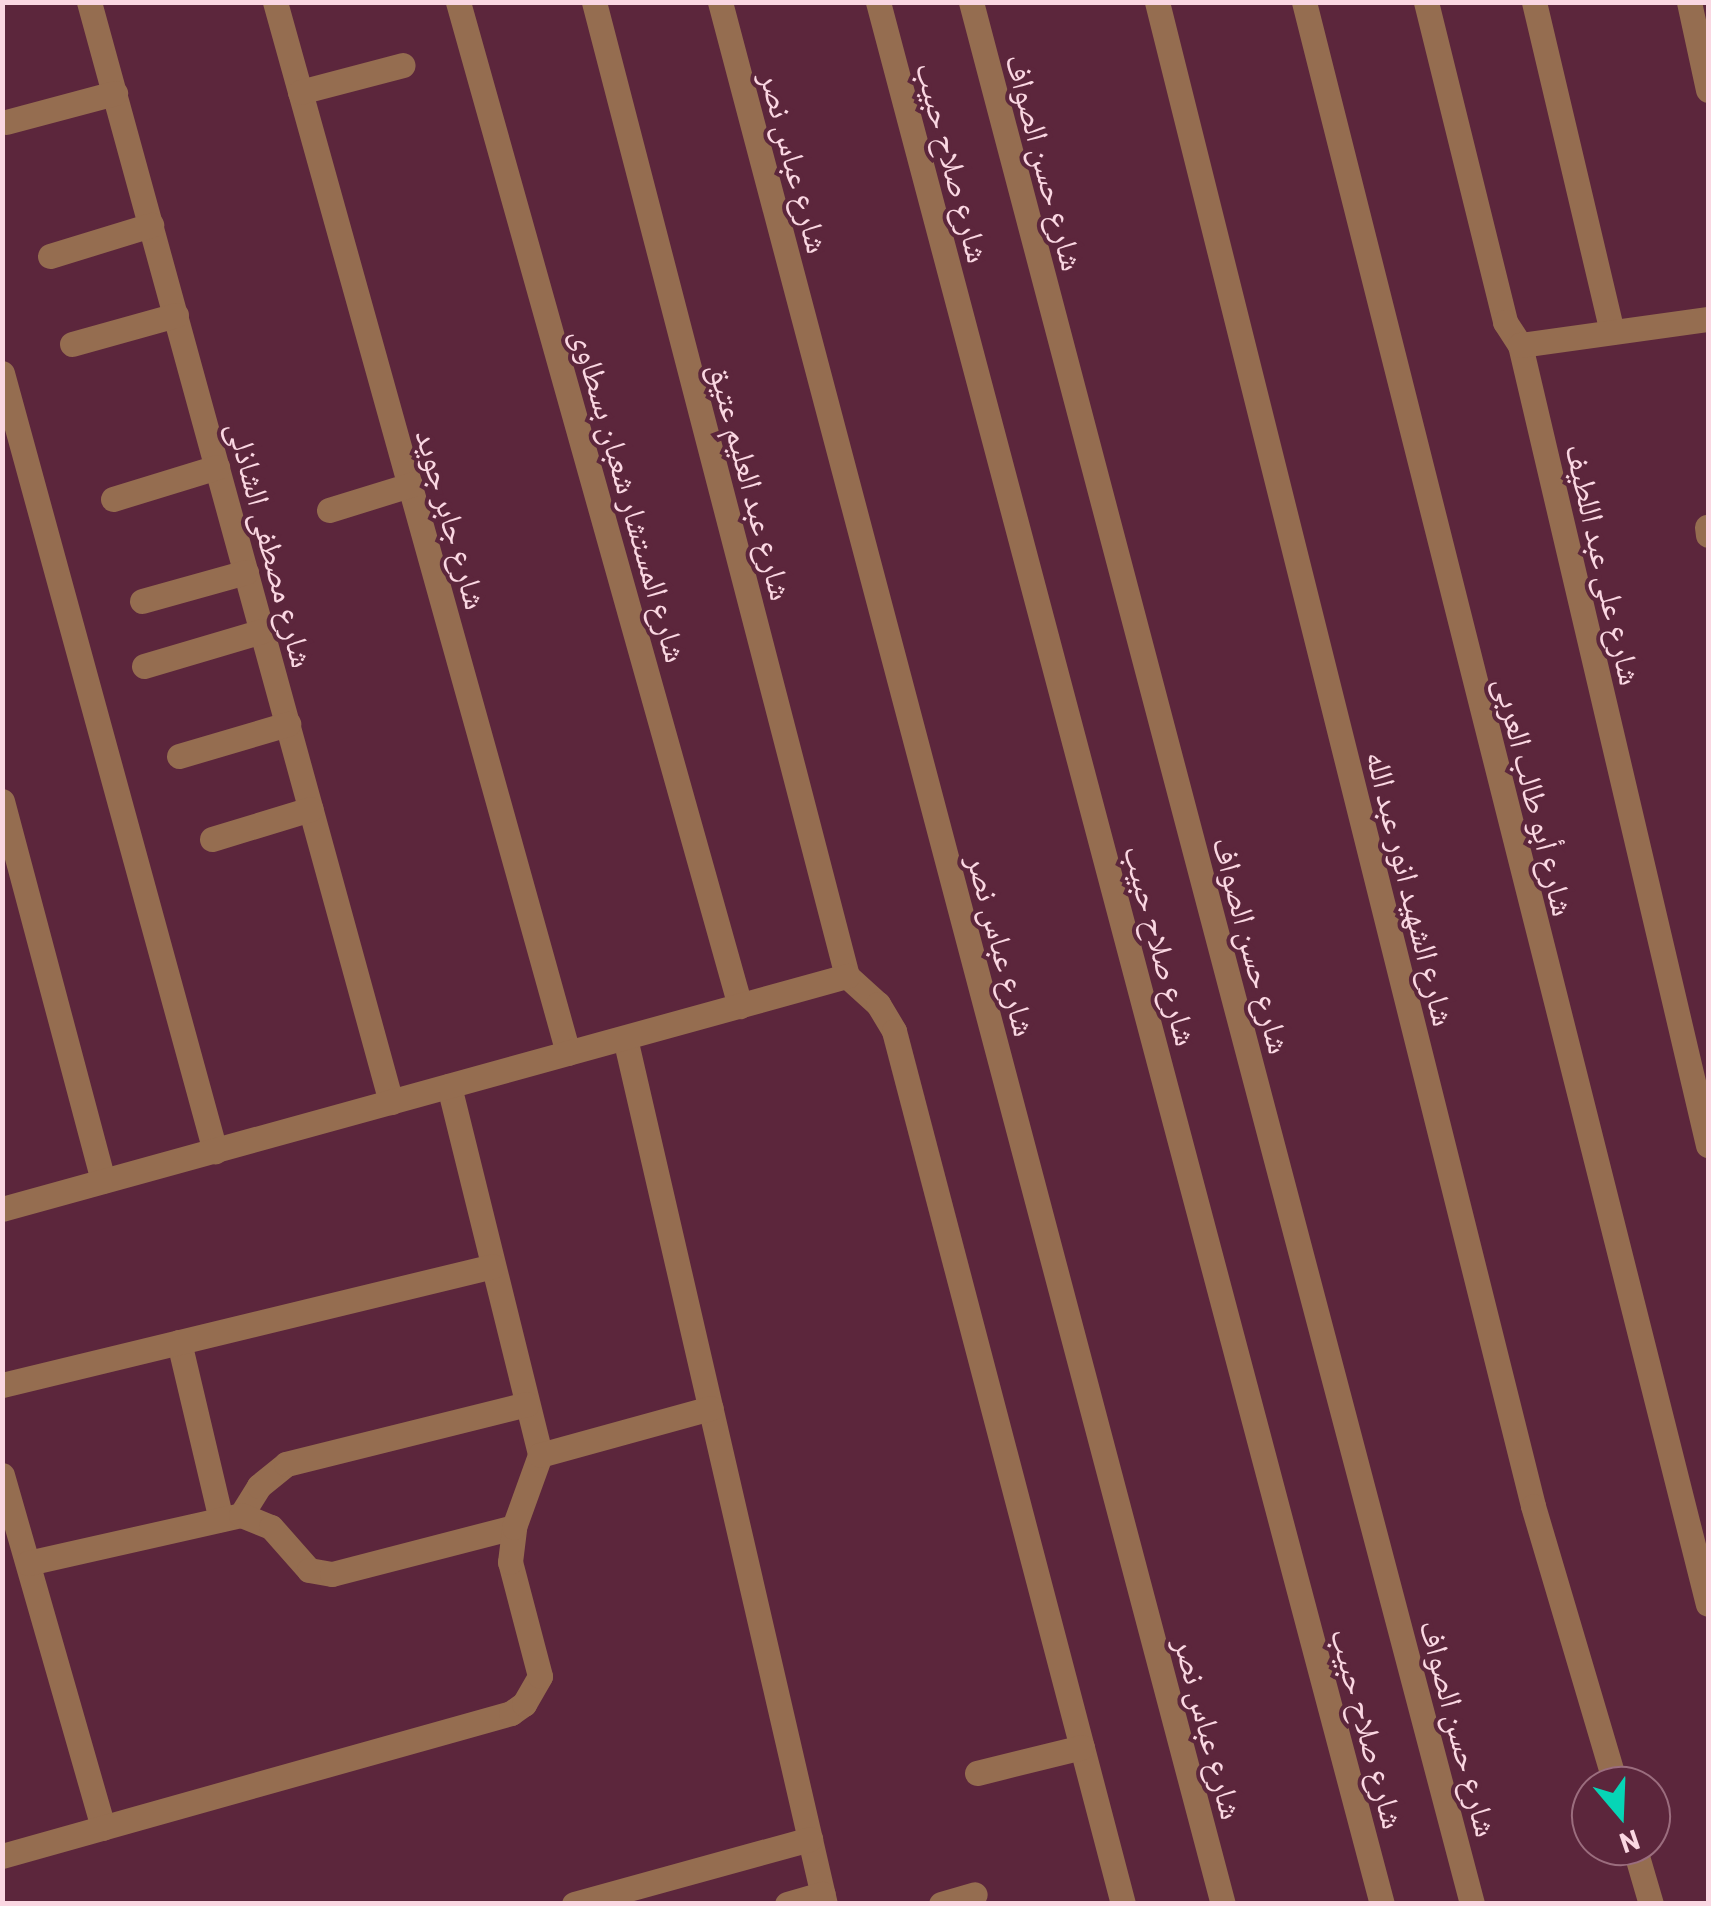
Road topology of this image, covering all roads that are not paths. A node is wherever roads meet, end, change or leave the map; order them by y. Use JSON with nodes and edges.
{"nodes":[{"id":1,"x":89,"y":2,"type":"edge"},
{"id":2,"x":275,"y":2,"type":"edge"},
{"id":3,"x":458,"y":2,"type":"edge"},
{"id":4,"x":594,"y":2,"type":"edge"},
{"id":5,"x":720,"y":2,"type":"edge"},
{"id":6,"x":878,"y":2,"type":"edge"},
{"id":7,"x":971,"y":2,"type":"edge"},
{"id":8,"x":1157,"y":2,"type":"edge"},
{"id":9,"x":1304,"y":2,"type":"edge"},
{"id":10,"x":1426,"y":2,"type":"edge"},
{"id":11,"x":1534,"y":2,"type":"edge"},
{"id":12,"x":1688,"y":2,"type":"edge"},
{"id":13,"x":403,"y":65,"type":"dead end"},
{"id":14,"x":1708,"y":90,"type":"edge"},
{"id":15,"x":300,"y":92,"type":"junction"},
{"id":16,"x":115,"y":93,"type":"junction"},
{"id":17,"x":6,"y":122,"type":"dead end"},
{"id":18,"x":151,"y":225,"type":"junction"},
{"id":19,"x":50,"y":256,"type":"dead end"},
{"id":20,"x":176,"y":316,"type":"junction"},
{"id":21,"x":1708,"y":319,"type":"edge"},
{"id":22,"x":1612,"y":332,"type":"junction"},
{"id":23,"x":72,"y":344,"type":"dead end"},
{"id":24,"x":1520,"y":345,"type":"junction"},
{"id":25,"x":2,"y":372,"type":"edge"},
{"id":26,"x":217,"y":468,"type":"junction"},
{"id":27,"x":410,"y":485,"type":"junction"},
{"id":28,"x":113,"y":499,"type":"dead end"},
{"id":29,"x":330,"y":510,"type":"dead end"},
{"id":30,"x":246,"y":572,"type":"junction"},
{"id":31,"x":142,"y":601,"type":"dead end"},
{"id":32,"x":262,"y":631,"type":"junction"},
{"id":33,"x":144,"y":666,"type":"dead end"},
{"id":34,"x":288,"y":724,"type":"junction"},
{"id":35,"x":179,"y":756,"type":"dead end"},
{"id":36,"x":2,"y":800,"type":"edge"},
{"id":37,"x":310,"y":809,"type":"junction"},
{"id":38,"x":212,"y":839,"type":"dead end"},
{"id":39,"x":847,"y":976,"type":"junction"},
{"id":40,"x":740,"y":1006,"type":"junction"},
{"id":41,"x":625,"y":1038,"type":"junction"},
{"id":42,"x":568,"y":1054,"type":"junction"},
{"id":43,"x":450,"y":1086,"type":"junction"},
{"id":44,"x":391,"y":1102,"type":"junction"},
{"id":45,"x":1708,"y":1144,"type":"edge"},
{"id":46,"x":215,"y":1150,"type":"junction"},
{"id":47,"x":103,"y":1181,"type":"junction"},
{"id":48,"x":2,"y":1209,"type":"edge"},
{"id":49,"x":494,"y":1266,"type":"junction"},
{"id":50,"x":179,"y":1342,"type":"junction"},
{"id":51,"x":2,"y":1385,"type":"edge"},
{"id":52,"x":528,"y":1404,"type":"junction"},
{"id":53,"x":710,"y":1408,"type":"junction"},
{"id":54,"x":540,"y":1456,"type":"junction"},
{"id":55,"x":2,"y":1475,"type":"edge"},
{"id":56,"x":231,"y":1517,"type":"junction"},
{"id":57,"x":514,"y":1527,"type":"junction"},
{"id":58,"x":28,"y":1563,"type":"junction"},
{"id":59,"x":1708,"y":1604,"type":"edge"},
{"id":60,"x":1082,"y":1746,"type":"junction"},
{"id":61,"x":1610,"y":1766,"type":"edge"},
{"id":62,"x":977,"y":1773,"type":"dead end"},
{"id":63,"x":102,"y":1828,"type":"junction"},
{"id":64,"x":810,"y":1840,"type":"junction"},
{"id":65,"x":2,"y":1856,"type":"edge"},
{"id":66,"x":1640,"y":1866,"type":"edge"},
{"id":67,"x":975,"y":1894,"type":"dead end"},
{"id":68,"x":824,"y":1899,"type":"edge"},
{"id":69,"x":574,"y":1904,"type":"edge"},
{"id":70,"x":787,"y":1904,"type":"edge"},
{"id":71,"x":941,"y":1904,"type":"edge"},
{"id":72,"x":1123,"y":1904,"type":"edge"},
{"id":73,"x":1223,"y":1904,"type":"edge"},
{"id":74,"x":1382,"y":1904,"type":"edge"},
{"id":75,"x":1472,"y":1904,"type":"edge"},
{"id":76,"x":1651,"y":1904,"type":"edge"}],
"edges":[{"from":1,"to":16,"type":"street","name":"شارع مصطفى الشاذلى"},
{"from":2,"to":15,"type":"street","name":"شارع جابر جويد"},
{"from":3,"to":40,"type":"street","name":"شارع المستشار شعبان بسطاوى"},
{"from":4,"to":39,"type":"street","name":"شارع عبد العليم عتيق"},
{"from":5,"to":73,"type":"street","name":"شارع عباس نصر"},
{"from":6,"to":74,"type":"street","name":"شارع صلاح حبيب"},
{"from":7,"to":75,"type":"street","name":"شارع حسن الصواف"},
{"from":8,"to":61,"type":"street","name":"شارع الشهيد انور عبد الله"},
{"from":9,"to":59,"type":"street","name":"شارع أبو طالب العربى"},
{"from":10,"to":24,"type":"street","name":"شارع على عبد اللطيف"},
{"from":11,"to":22,"type":"street"},
{"from":12,"to":14,"type":"street"},
{"from":13,"to":15,"type":"street"},
{"from":15,"to":27,"type":"street","name":"شارع جابر جويد"},
{"from":16,"to":17,"type":"street"},
{"from":16,"to":18,"type":"street","name":"شارع مصطفى الشاذلى"},
{"from":18,"to":19,"type":"street"},
{"from":18,"to":20,"type":"street","name":"شارع مصطفى الشاذلى"},
{"from":20,"to":23,"type":"street"},
{"from":20,"to":26,"type":"street","name":"شارع مصطفى الشاذلى"},
{"from":21,"to":22,"type":"street"},
{"from":22,"to":24,"type":"street"},
{"from":24,"to":45,"type":"street","name":"شارع على عبد اللطيف"},
{"from":25,"to":46,"type":"street"},
{"from":26,"to":28,"type":"street"},
{"from":26,"to":30,"type":"street","name":"شارع مصطفى الشاذلى"},
{"from":27,"to":29,"type":"street"},
{"from":27,"to":42,"type":"street","name":"شارع جابر جويد"},
{"from":30,"to":31,"type":"street"},
{"from":30,"to":32,"type":"street","name":"شارع مصطفى الشاذلى"},
{"from":32,"to":33,"type":"street"},
{"from":32,"to":34,"type":"street","name":"شارع مصطفى الشاذلى"},
{"from":34,"to":35,"type":"street"},
{"from":34,"to":37,"type":"street","name":"شارع مصطفى الشاذلى"},
{"from":36,"to":47,"type":"street"},
{"from":37,"to":38,"type":"street"},
{"from":37,"to":44,"type":"street","name":"شارع مصطفى الشاذلى"},
{"from":39,"to":40,"type":"street"},
{"from":39,"to":60,"type":"street"},
{"from":40,"to":41,"type":"street"},
{"from":41,"to":42,"type":"street"},
{"from":41,"to":53,"type":"street"},
{"from":42,"to":43,"type":"street"},
{"from":43,"to":44,"type":"street"},
{"from":43,"to":49,"type":"street"},
{"from":44,"to":46,"type":"street"},
{"from":46,"to":47,"type":"street"},
{"from":47,"to":48,"type":"street"},
{"from":49,"to":50,"type":"street"},
{"from":49,"to":52,"type":"street"},
{"from":50,"to":51,"type":"street"},
{"from":50,"to":56,"type":"street"},
{"from":52,"to":54,"type":"street"},
{"from":52,"to":56,"type":"street"},
{"from":53,"to":54,"type":"street"},
{"from":53,"to":64,"type":"street"},
{"from":54,"to":57,"type":"street"},
{"from":55,"to":58,"type":"street"},
{"from":56,"to":57,"type":"street"},
{"from":56,"to":58,"type":"street"},
{"from":57,"to":63,"type":"street"},
{"from":58,"to":63,"type":"street"},
{"from":60,"to":62,"type":"street"},
{"from":60,"to":72,"type":"street"},
{"from":63,"to":65,"type":"street"},
{"from":64,"to":68,"type":"street"},
{"from":64,"to":69,"type":"street"},
{"from":66,"to":76,"type":"street"},
{"from":67,"to":71,"type":"street"},
{"from":68,"to":70,"type":"street"}]}
